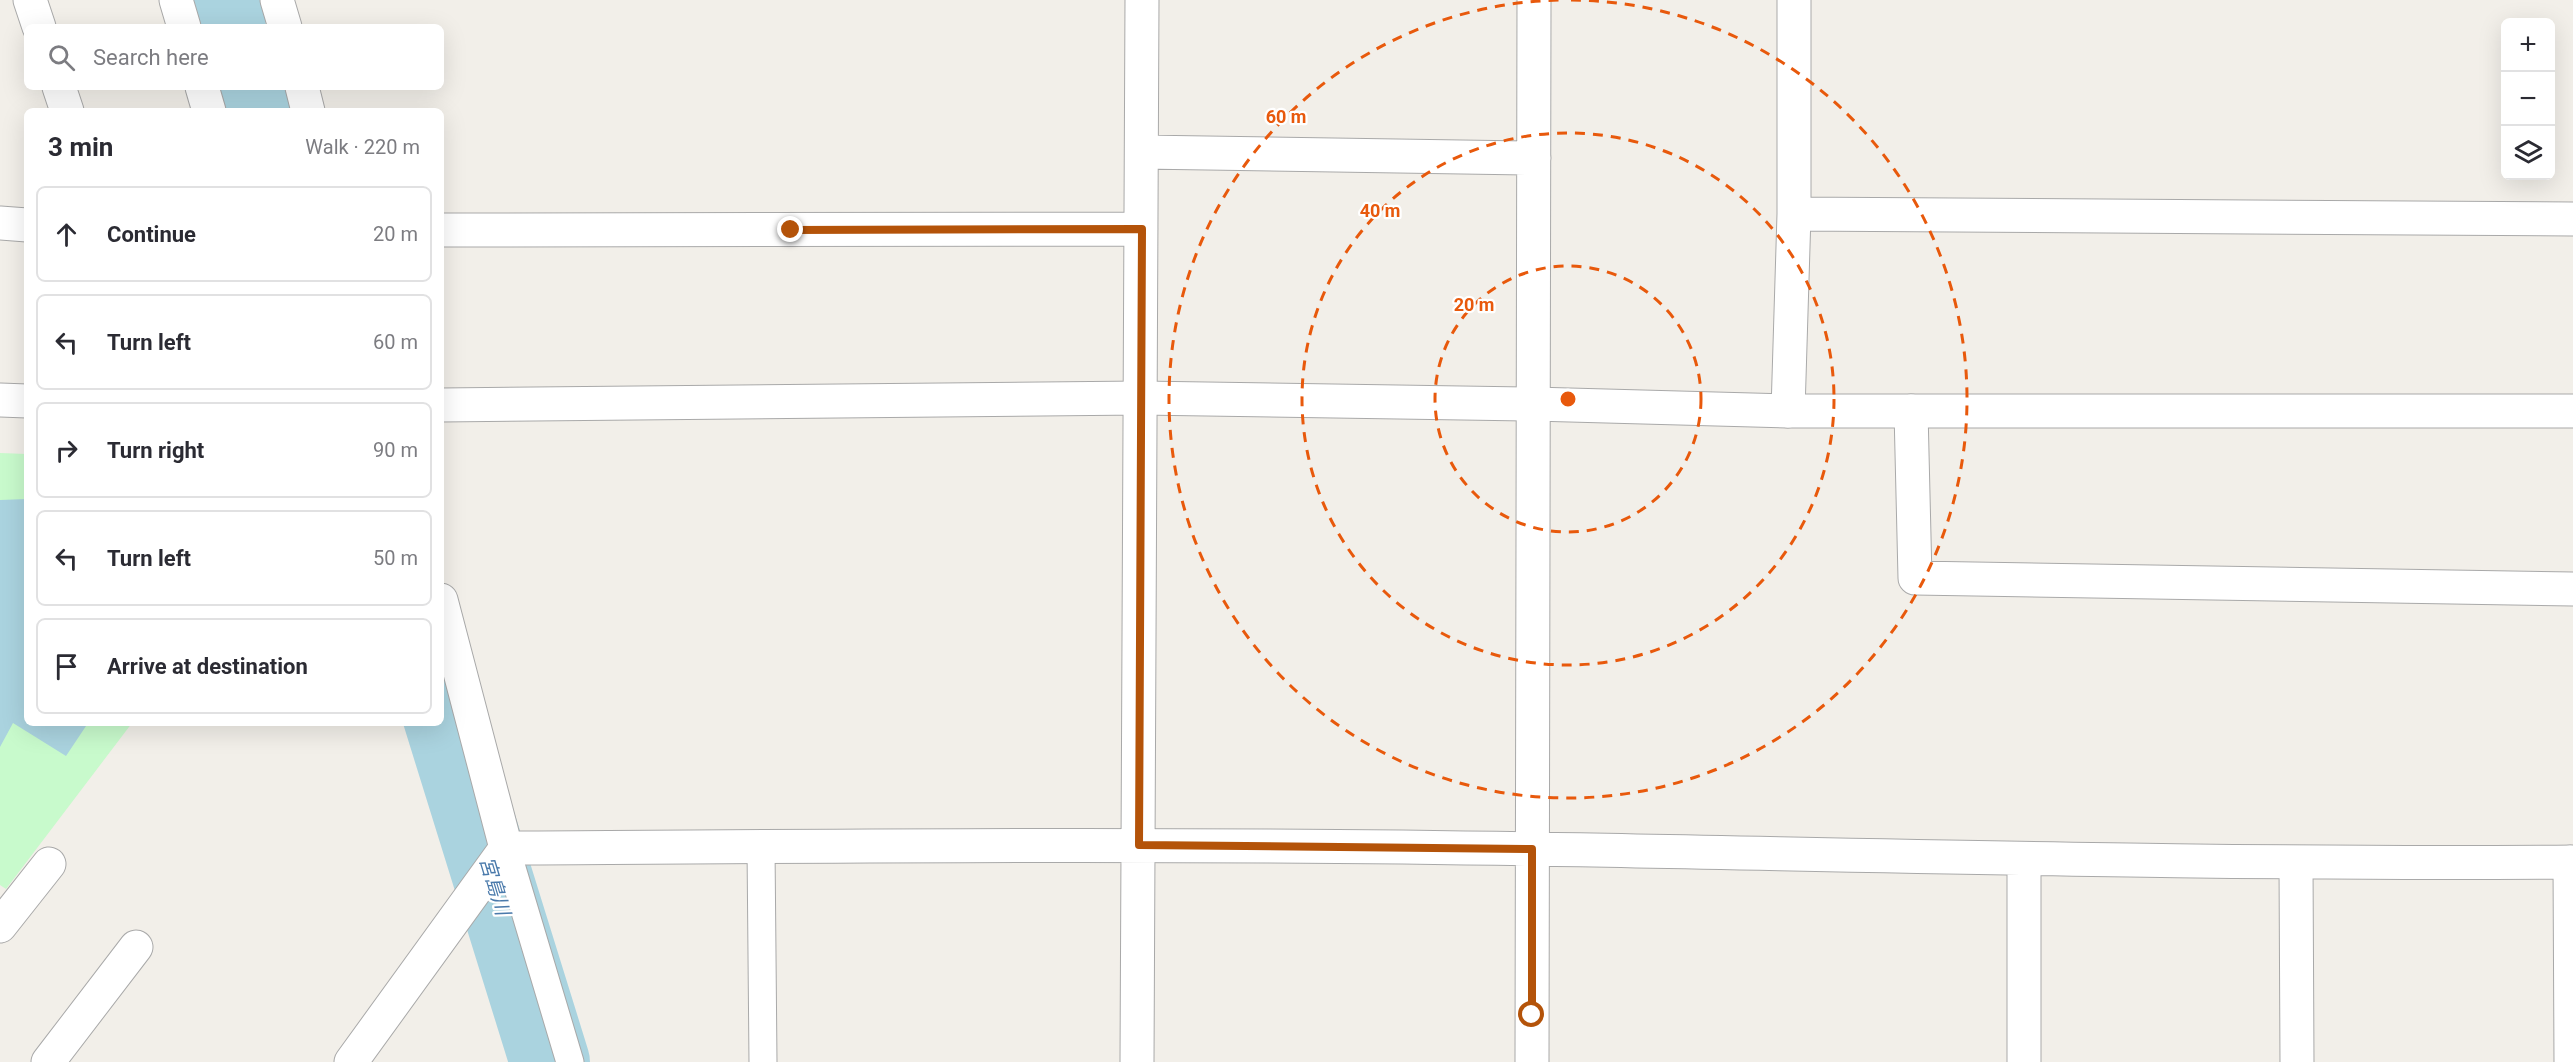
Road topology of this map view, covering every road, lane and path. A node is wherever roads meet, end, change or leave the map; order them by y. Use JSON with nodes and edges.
{"nodes":[{"id":1,"x":30,"y":0,"type":"edge"},
{"id":2,"x":176,"y":0,"type":"edge"},
{"id":3,"x":278,"y":0,"type":"edge"},
{"id":4,"x":1143,"y":0,"type":"edge"},
{"id":5,"x":1534,"y":0,"type":"edge"},
{"id":6,"x":1794,"y":0,"type":"edge"},
{"id":7,"x":38,"y":24,"type":"edge"},
{"id":8,"x":183,"y":24,"type":"edge"},
{"id":9,"x":284,"y":24,"type":"edge"},
{"id":10,"x":60,"y":90,"type":"edge"},
{"id":11,"x":203,"y":90,"type":"edge"},
{"id":12,"x":303,"y":90,"type":"edge"},
{"id":13,"x":66,"y":108,"type":"edge"},
{"id":14,"x":208,"y":108,"type":"edge"},
{"id":15,"x":308,"y":108,"type":"edge"},
{"id":16,"x":1142,"y":153,"type":"junction"},
{"id":17,"x":1534,"y":158,"type":"junction"},
{"id":18,"x":1794,"y":214,"type":"junction"},
{"id":19,"x":2573,"y":219,"type":"edge"},
{"id":20,"x":0,"y":224,"type":"edge"},
{"id":21,"x":24,"y":225,"type":"edge"},
{"id":22,"x":1142,"y":229,"type":"junction"},
{"id":23,"x":444,"y":230,"type":"edge"},
{"id":24,"x":1141,"y":398,"type":"junction"},
{"id":25,"x":0,"y":400,"type":"edge"},
{"id":26,"x":24,"y":400,"type":"edge"},
{"id":27,"x":1533,"y":404,"type":"junction"},
{"id":28,"x":444,"y":405,"type":"edge"},
{"id":29,"x":1788,"y":411,"type":"junction"},
{"id":30,"x":1911,"y":411,"type":"junction"},
{"id":31,"x":2573,"y":411,"type":"edge"},
{"id":32,"x":2573,"y":589,"type":"edge"},
{"id":33,"x":444,"y":611,"type":"edge"},
{"id":34,"x":1139,"y":845,"type":"junction"},
{"id":35,"x":761,"y":847,"type":"junction"},
{"id":36,"x":506,"y":848,"type":"junction"},
{"id":37,"x":1532,"y":849,"type":"junction"},
{"id":38,"x":2024,"y":860,"type":"junction"},
{"id":39,"x":2572,"y":862,"type":"edge"},
{"id":40,"x":2296,"y":863,"type":"junction"},
{"id":41,"x":49,"y":864,"type":"dead end"},
{"id":42,"x":0,"y":926,"type":"edge"},
{"id":43,"x":136,"y":947,"type":"dead end"},
{"id":44,"x":48,"y":1062,"type":"edge"},
{"id":45,"x":351,"y":1062,"type":"edge"},
{"id":46,"x":570,"y":1062,"type":"edge"},
{"id":47,"x":763,"y":1062,"type":"edge"},
{"id":48,"x":1137,"y":1062,"type":"edge"},
{"id":49,"x":1532,"y":1062,"type":"edge"},
{"id":50,"x":2024,"y":1062,"type":"edge"},
{"id":51,"x":2297,"y":1062,"type":"edge"},
{"id":52,"x":2571,"y":1062,"type":"edge"}],
"edges":[{"from":1,"to":7,"type":"street"},
{"from":2,"to":8,"type":"street"},
{"from":3,"to":9,"type":"street"},
{"from":4,"to":16,"type":"street"},
{"from":5,"to":17,"type":"street"},
{"from":6,"to":18,"type":"street"},
{"from":10,"to":13,"type":"street"},
{"from":11,"to":14,"type":"street"},
{"from":12,"to":15,"type":"street"},
{"from":16,"to":17,"type":"street"},
{"from":16,"to":22,"type":"street"},
{"from":17,"to":27,"type":"street"},
{"from":18,"to":19,"type":"street"},
{"from":18,"to":29,"type":"street"},
{"from":20,"to":21,"type":"street"},
{"from":22,"to":23,"type":"street"},
{"from":22,"to":24,"type":"street"},
{"from":24,"to":27,"type":"street"},
{"from":24,"to":28,"type":"street"},
{"from":24,"to":34,"type":"street"},
{"from":25,"to":26,"type":"street"},
{"from":27,"to":29,"type":"street"},
{"from":27,"to":37,"type":"street"},
{"from":29,"to":30,"type":"street"},
{"from":30,"to":31,"type":"street"},
{"from":30,"to":32,"type":"street"},
{"from":33,"to":36,"type":"street"},
{"from":34,"to":35,"type":"street"},
{"from":34,"to":37,"type":"street"},
{"from":34,"to":48,"type":"street"},
{"from":35,"to":36,"type":"street"},
{"from":35,"to":47,"type":"lane"},
{"from":36,"to":45,"type":"street"},
{"from":36,"to":46,"type":"lane"},
{"from":37,"to":38,"type":"street"},
{"from":37,"to":49,"type":"street"},
{"from":38,"to":40,"type":"street"},
{"from":38,"to":50,"type":"street"},
{"from":39,"to":40,"type":"street"},
{"from":39,"to":52,"type":"street"},
{"from":40,"to":51,"type":"street"},
{"from":41,"to":42,"type":"street"},
{"from":43,"to":44,"type":"street"}]}
